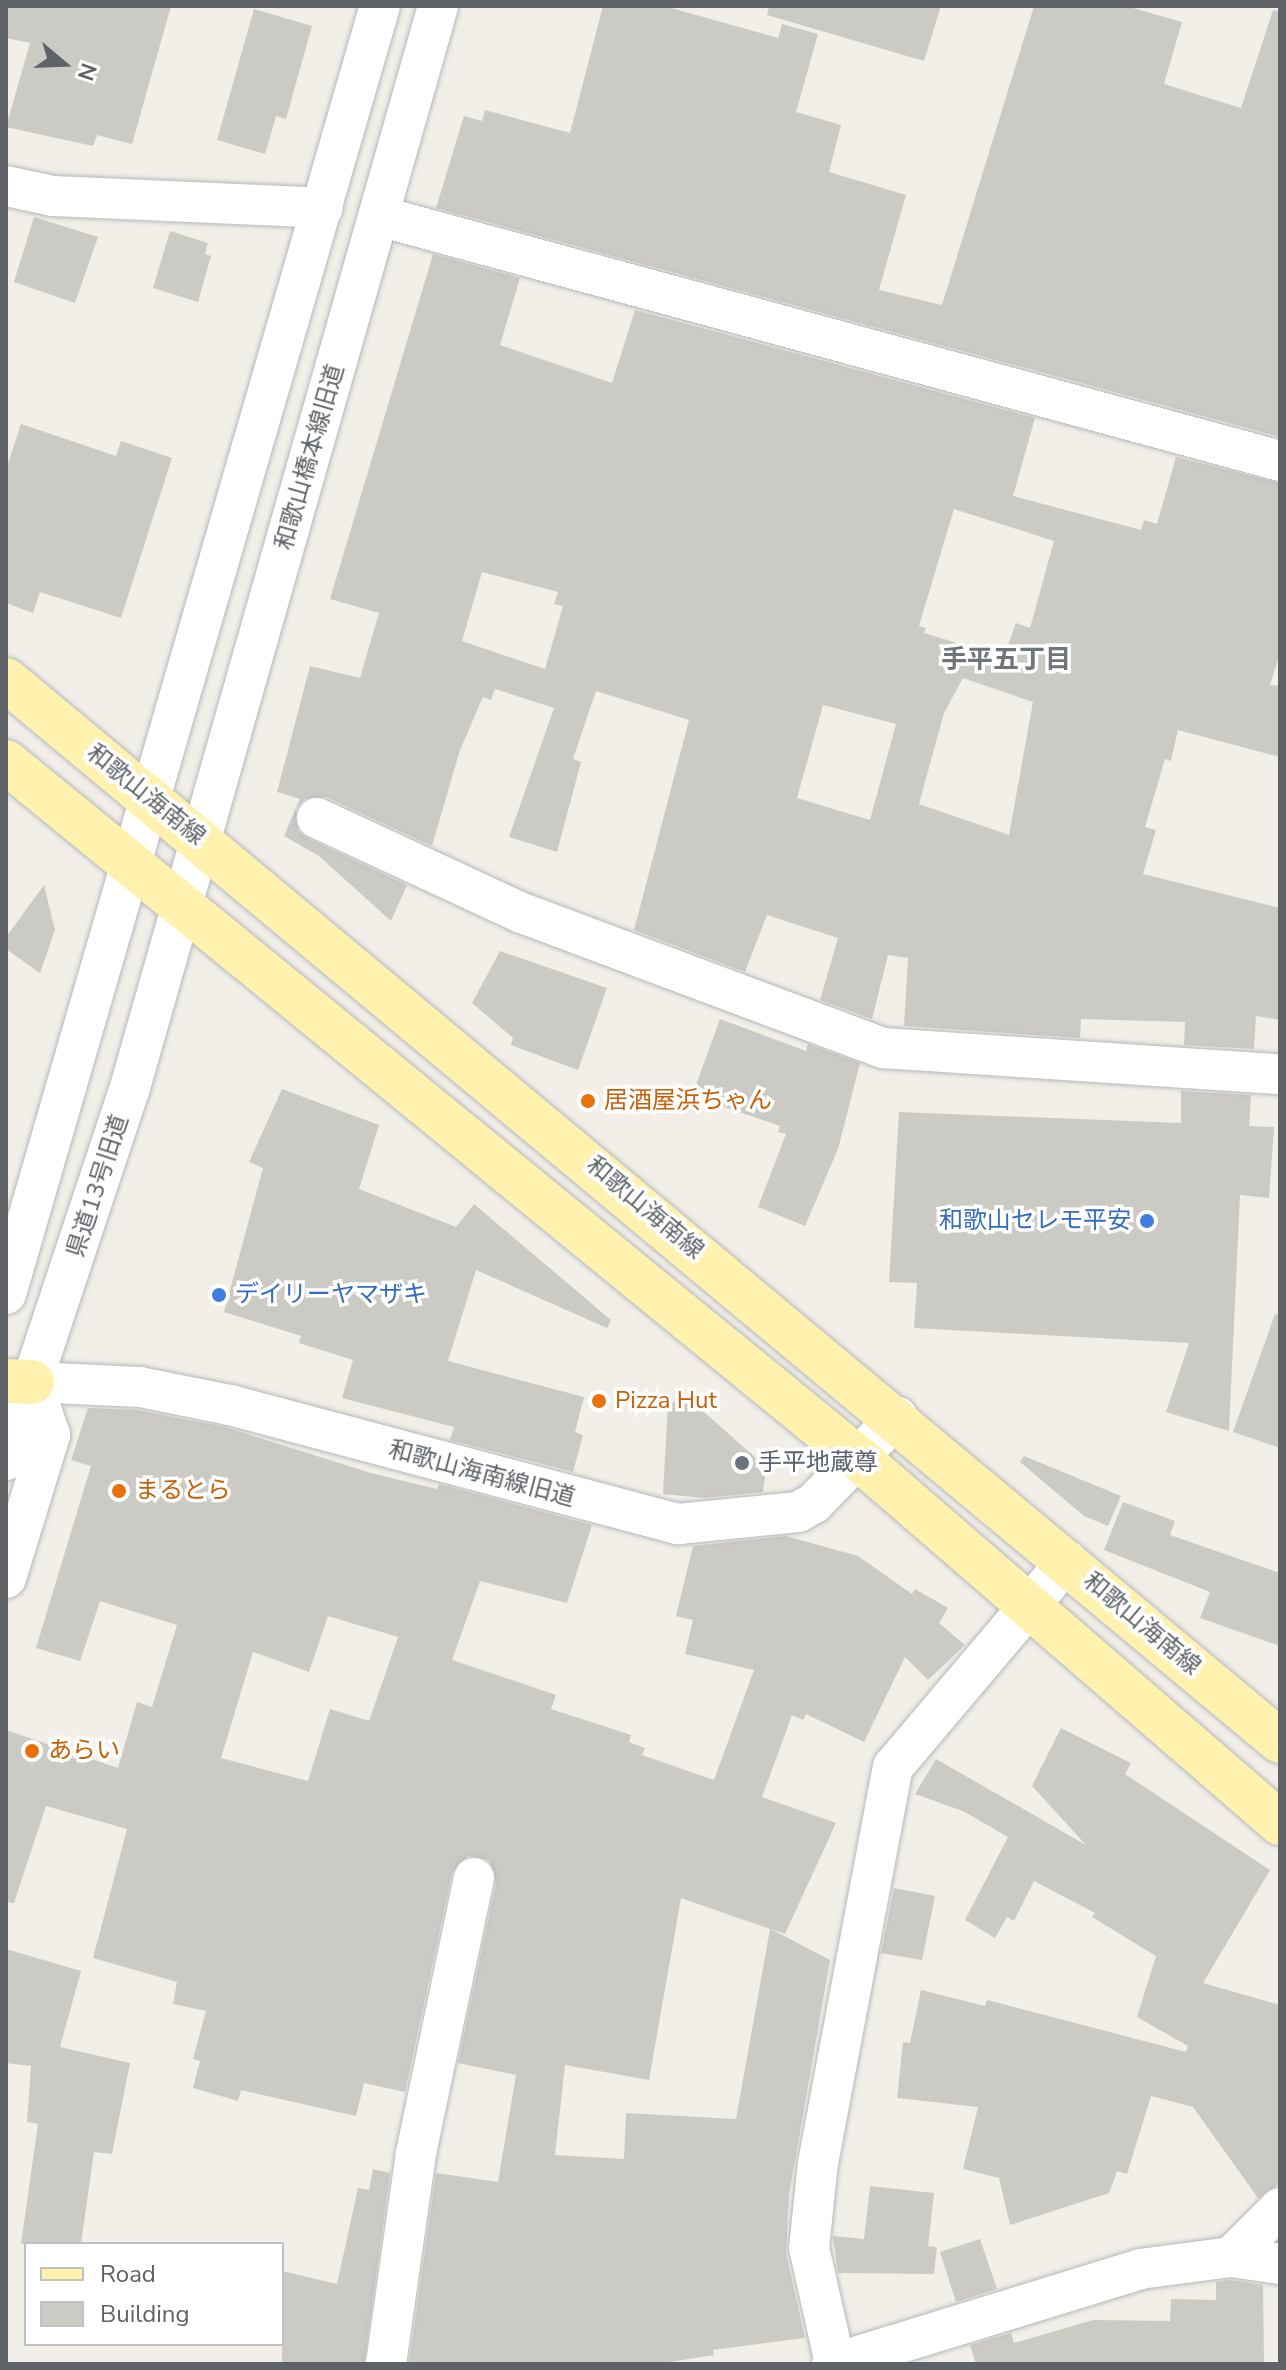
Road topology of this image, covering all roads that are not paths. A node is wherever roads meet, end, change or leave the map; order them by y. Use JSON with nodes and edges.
{"nodes":[{"id":1,"x":380,"y":6,"type":"edge"},
{"id":2,"x":438,"y":6,"type":"edge"},
{"id":3,"x":6,"y":186,"type":"edge"},
{"id":4,"x":323,"y":208,"type":"junction"},
{"id":5,"x":379,"y":216,"type":"junction"},
{"id":6,"x":1280,"y":461,"type":"edge"},
{"id":7,"x":6,"y":680,"type":"edge"},
{"id":8,"x":6,"y":762,"type":"edge"},
{"id":9,"x":150,"y":797,"type":"junction"},
{"id":10,"x":317,"y":818,"type":"dead end"},
{"id":11,"x":201,"y":839,"type":"junction"},
{"id":12,"x":131,"y":863,"type":"junction"},
{"id":13,"x":181,"y":908,"type":"junction"},
{"id":14,"x":1280,"y":1074,"type":"edge"},
{"id":15,"x":6,"y":1294,"type":"edge"},
{"id":16,"x":19,"y":1381,"type":"edge"},
{"id":17,"x":897,"y":1417,"type":"junction"},
{"id":18,"x":858,"y":1458,"type":"junction"},
{"id":19,"x":6,"y":1460,"type":"edge"},
{"id":20,"x":1067,"y":1561,"type":"junction"},
{"id":21,"x":6,"y":1578,"type":"edge"},
{"id":22,"x":1029,"y":1606,"type":"junction"},
{"id":23,"x":1280,"y":1741,"type":"edge"},
{"id":24,"x":1280,"y":1823,"type":"edge"},
{"id":25,"x":474,"y":1878,"type":"dead end"},
{"id":26,"x":1280,"y":2208,"type":"edge"},
{"id":27,"x":1231,"y":2257,"type":"junction"},
{"id":28,"x":1280,"y":2264,"type":"edge"},
{"id":29,"x":932,"y":2349,"type":"edge"},
{"id":30,"x":386,"y":2364,"type":"edge"},
{"id":31,"x":834,"y":2364,"type":"edge"}],
"edges":[{"from":1,"to":4,"type":"street"},
{"from":2,"to":5,"type":"street","name":"和歌山橋本線旧道"},
{"from":3,"to":4,"type":"street"},
{"from":4,"to":9,"type":"street"},
{"from":5,"to":6,"type":"street"},
{"from":5,"to":11,"type":"street","name":"和歌山橋本線旧道"},
{"from":7,"to":9,"type":"main road","name":"和歌山海南線"},
{"from":8,"to":12,"type":"main road"},
{"from":9,"to":11,"type":"main road","name":"和歌山海南線"},
{"from":9,"to":12,"type":"street"},
{"from":10,"to":14,"type":"street"},
{"from":11,"to":13,"type":"street","name":"和歌山橋本線旧道"},
{"from":11,"to":17,"type":"main road","name":"和歌山海南線"},
{"from":12,"to":13,"type":"main road"},
{"from":12,"to":15,"type":"street"},
{"from":13,"to":16,"type":"street","name":"県道13号旧道"},
{"from":13,"to":18,"type":"main road"},
{"from":16,"to":18,"type":"street","name":"和歌山海南線旧道"},
{"from":16,"to":19,"type":"street","name":"県道13号旧道"},
{"from":16,"to":21,"type":"street"},
{"from":17,"to":18,"type":"street","name":"和歌山海南線旧道"},
{"from":17,"to":20,"type":"main road","name":"和歌山海南線"},
{"from":18,"to":22,"type":"main road"},
{"from":20,"to":22,"type":"street"},
{"from":20,"to":23,"type":"main road","name":"和歌山海南線"},
{"from":22,"to":24,"type":"main road"},
{"from":22,"to":31,"type":"street"},
{"from":25,"to":30,"type":"street"},
{"from":26,"to":27,"type":"street"},
{"from":27,"to":28,"type":"street"},
{"from":27,"to":29,"type":"street"},
{"from":29,"to":31,"type":"street"}]}
